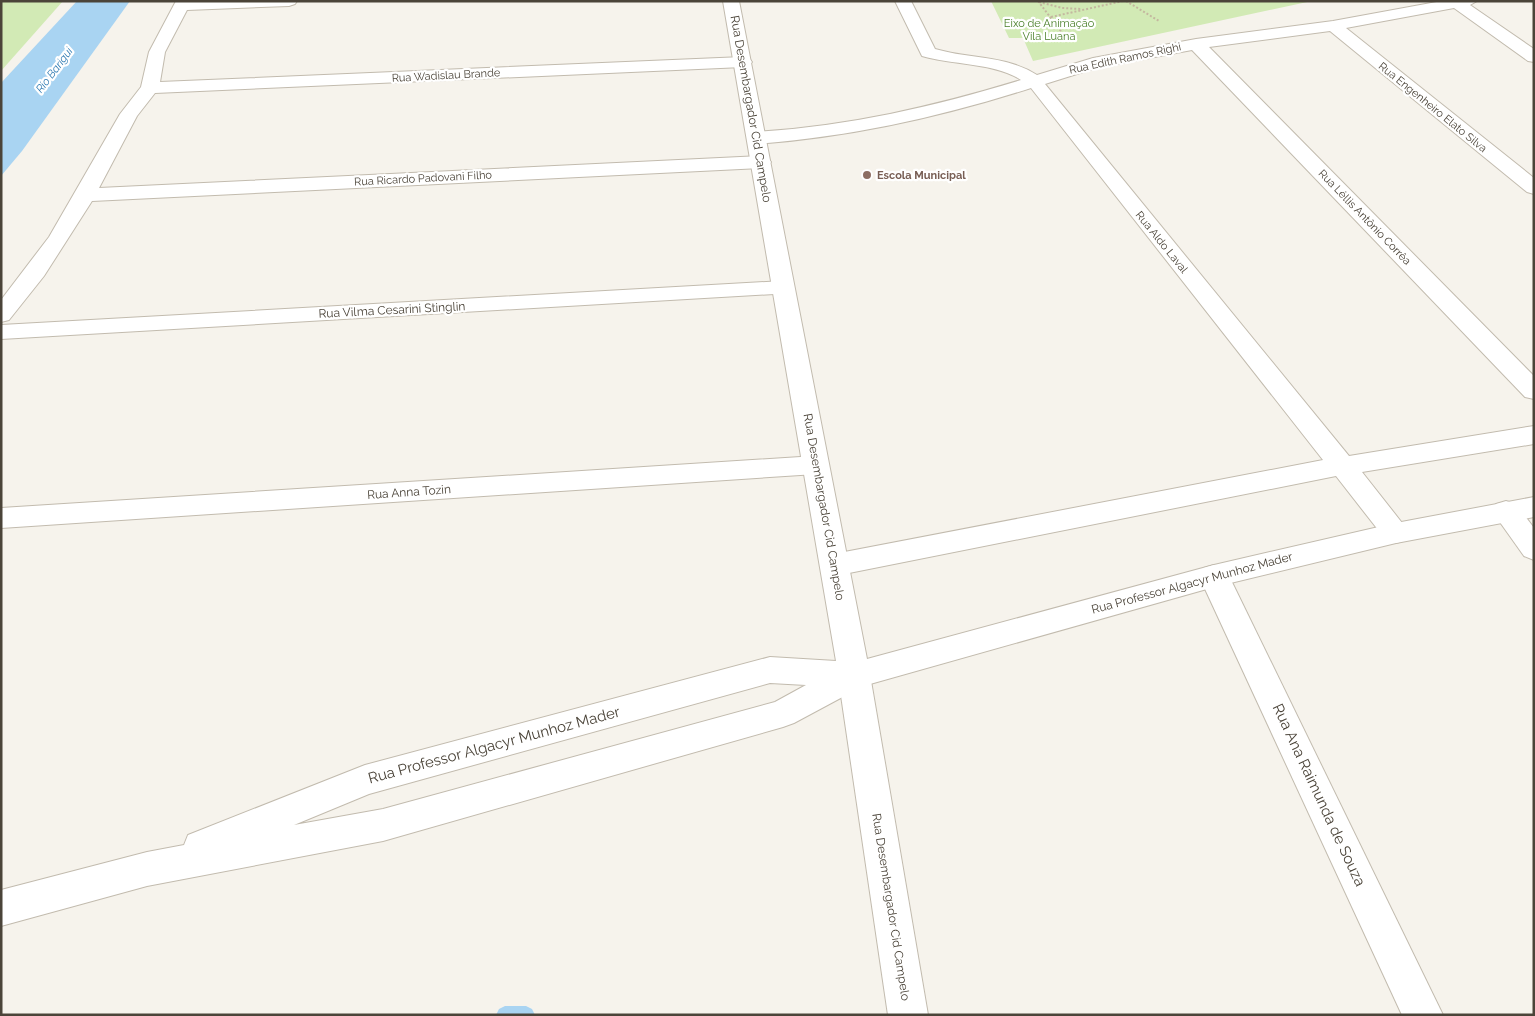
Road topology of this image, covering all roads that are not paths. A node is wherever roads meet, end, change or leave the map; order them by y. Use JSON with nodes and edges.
{"nodes":[{"id":1,"x":289,"y":1,"type":"edge"},
{"id":2,"x":732,"y":1,"type":"edge"},
{"id":3,"x":903,"y":1,"type":"edge"},
{"id":4,"x":1464,"y":3,"type":"edge"},
{"id":5,"x":182,"y":4,"type":"edge"},
{"id":6,"x":1333,"y":26,"type":"junction"},
{"id":7,"x":1196,"y":44,"type":"junction"},
{"id":8,"x":1534,"y":57,"type":"edge"},
{"id":9,"x":743,"y":62,"type":"junction"},
{"id":10,"x":1034,"y":81,"type":"junction"},
{"id":11,"x":150,"y":88,"type":"junction"},
{"id":12,"x":756,"y":138,"type":"junction"},
{"id":13,"x":761,"y":162,"type":"junction"},
{"id":14,"x":1534,"y":188,"type":"edge"},
{"id":15,"x":85,"y":195,"type":"junction"},
{"id":16,"x":784,"y":288,"type":"junction"},
{"id":17,"x":1,"y":315,"type":"edge"},
{"id":18,"x":1,"y":332,"type":"edge"},
{"id":19,"x":1534,"y":391,"type":"edge"},
{"id":20,"x":1534,"y":435,"type":"edge"},
{"id":21,"x":816,"y":466,"type":"junction"},
{"id":22,"x":1342,"y":466,"type":"junction"},
{"id":23,"x":1520,"y":509,"type":"edge"},
{"id":24,"x":1,"y":518,"type":"edge"},
{"id":25,"x":1396,"y":533,"type":"junction"},
{"id":26,"x":1534,"y":548,"type":"edge"},
{"id":27,"x":834,"y":565,"type":"junction"},
{"id":28,"x":1214,"y":576,"type":"junction"},
{"id":29,"x":854,"y":674,"type":"junction"},
{"id":30,"x":147,"y":870,"type":"junction"},
{"id":31,"x":1,"y":908,"type":"edge"},
{"id":32,"x":908,"y":1015,"type":"edge"},
{"id":33,"x":1423,"y":1015,"type":"edge"}],
"edges":[{"from":1,"to":5,"type":"street"},
{"from":2,"to":9,"type":"street","name":"Rua Desembargador Cid Campelo"},
{"from":3,"to":10,"type":"street","name":"Rua Aldo Laval"},
{"from":4,"to":6,"type":"street","name":"Rua Edith Ramos Righi"},
{"from":4,"to":8,"type":"street"},
{"from":5,"to":11,"type":"street"},
{"from":6,"to":7,"type":"street","name":"Rua Edith Ramos Righi"},
{"from":6,"to":14,"type":"street","name":"Rua Engenheiro Elato Silva"},
{"from":7,"to":10,"type":"street","name":"Rua Edith Ramos Righi"},
{"from":7,"to":19,"type":"street","name":"Rua Léllis Antônio Corrêa"},
{"from":9,"to":11,"type":"street","name":"Rua Wadislau Brande"},
{"from":9,"to":12,"type":"street","name":"Rua Desembargador Cid Campelo"},
{"from":10,"to":12,"type":"street","name":"Rua Edith Ramos Righi"},
{"from":10,"to":22,"type":"street","name":"Rua Aldo Laval"},
{"from":11,"to":15,"type":"street"},
{"from":12,"to":13,"type":"street","name":"Rua Desembargador Cid Campelo"},
{"from":13,"to":15,"type":"street","name":"Rua Ricardo Padovani Filho"},
{"from":13,"to":16,"type":"street","name":"Rua Desembargador Cid Campelo"},
{"from":15,"to":17,"type":"street"},
{"from":16,"to":18,"type":"street","name":"Rua Vilma Cesarini Stinglin"},
{"from":16,"to":21,"type":"street","name":"Rua Desembargador Cid Campelo"},
{"from":20,"to":22,"type":"street"},
{"from":21,"to":24,"type":"street","name":"Rua Anna Tozin"},
{"from":21,"to":27,"type":"street","name":"Rua Desembargador Cid Campelo"},
{"from":22,"to":25,"type":"street","name":"Rua Aldo Laval"},
{"from":22,"to":27,"type":"street"},
{"from":23,"to":25,"type":"street","name":"Rua Professor Algacyr Munhoz Mader"},
{"from":23,"to":26,"type":"street"},
{"from":25,"to":28,"type":"street","name":"Rua Professor Algacyr Munhoz Mader"},
{"from":27,"to":29,"type":"street","name":"Rua Desembargador Cid Campelo"},
{"from":28,"to":29,"type":"street","name":"Rua Professor Algacyr Munhoz Mader"},
{"from":28,"to":33,"type":"street","name":"Rua Ana Raimunda de Souza"},
{"from":29,"to":30,"type":"street","name":"Rua Professor Algacyr Munhoz Mader"},
{"from":29,"to":30,"type":"street","name":"Rua Professor Algacyr Munhoz Mader"},
{"from":29,"to":32,"type":"street","name":"Rua Desembargador Cid Campelo"},
{"from":30,"to":31,"type":"street","name":"Rua Professor Algacyr Munhoz Mader"}]}
